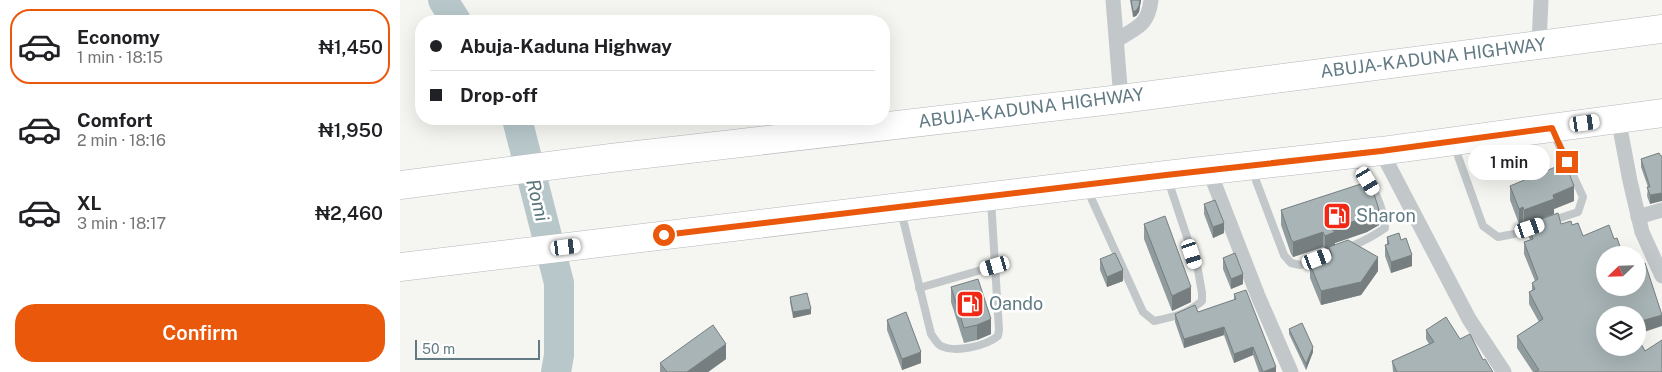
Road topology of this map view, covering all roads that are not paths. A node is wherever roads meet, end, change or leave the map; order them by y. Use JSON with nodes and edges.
{"nodes":[{"id":1,"x":1113,"y":0,"type":"edge"},
{"id":2,"x":1151,"y":0,"type":"edge"},
{"id":3,"x":1541,"y":0,"type":"edge"},
{"id":4,"x":1662,"y":29,"type":"edge"},
{"id":5,"x":1117,"y":40,"type":"junction"},
{"id":6,"x":1539,"y":44,"type":"junction"},
{"id":7,"x":1121,"y":99,"type":"junction"},
{"id":8,"x":1662,"y":113,"type":"edge"},
{"id":9,"x":1618,"y":118,"type":"junction"},
{"id":10,"x":1552,"y":128,"type":"junction"},
{"id":11,"x":1453,"y":141,"type":"junction"},
{"id":12,"x":1381,"y":151,"type":"junction"},
{"id":13,"x":1352,"y":154,"type":"junction"},
{"id":14,"x":1250,"y":165,"type":"junction"},
{"id":15,"x":1209,"y":170,"type":"junction"},
{"id":16,"x":1166,"y":175,"type":"junction"},
{"id":17,"x":400,"y":185,"type":"edge"},
{"id":18,"x":1086,"y":185,"type":"junction"},
{"id":19,"x":990,"y":196,"type":"junction"},
{"id":20,"x":900,"y":207,"type":"junction"},
{"id":21,"x":1662,"y":210,"type":"edge"},
{"id":22,"x":1638,"y":217,"type":"junction"},
{"id":23,"x":995,"y":266,"type":"junction"},
{"id":24,"x":400,"y":267,"type":"edge"},
{"id":25,"x":1662,"y":276,"type":"edge"},
{"id":26,"x":919,"y":288,"type":"junction"},
{"id":27,"x":1291,"y":372,"type":"edge"},
{"id":28,"x":1504,"y":372,"type":"edge"}],
"edges":[{"from":1,"to":5,"type":"street"},
{"from":2,"to":5,"type":"street"},
{"from":3,"to":6,"type":"street"},
{"from":4,"to":6,"type":"highway","name":"ABUJA-KADUNA HIGHWAY"},
{"from":5,"to":7,"type":"street"},
{"from":6,"to":7,"type":"highway","name":"ABUJA-KADUNA HIGHWAY"},
{"from":7,"to":17,"type":"highway","name":"ABUJA-KADUNA HIGHWAY"},
{"from":8,"to":9,"type":"highway"},
{"from":9,"to":10,"type":"highway"},
{"from":9,"to":22,"type":"street"},
{"from":10,"to":11,"type":"highway"},
{"from":10,"to":11,"type":"lane"},
{"from":11,"to":12,"type":"highway"},
{"from":12,"to":13,"type":"highway"},
{"from":12,"to":28,"type":"street"},
{"from":13,"to":14,"type":"highway"},
{"from":13,"to":14,"type":"lane"},
{"from":14,"to":15,"type":"highway"},
{"from":15,"to":16,"type":"highway"},
{"from":15,"to":27,"type":"street"},
{"from":16,"to":18,"type":"highway"},
{"from":16,"to":18,"type":"lane"},
{"from":18,"to":19,"type":"highway"},
{"from":19,"to":20,"type":"highway"},
{"from":19,"to":23,"type":"lane"},
{"from":20,"to":24,"type":"highway"},
{"from":20,"to":26,"type":"lane"},
{"from":21,"to":22,"type":"street"},
{"from":22,"to":25,"type":"street"},
{"from":23,"to":26,"type":"lane"},
{"from":23,"to":26,"type":"lane"}]}
